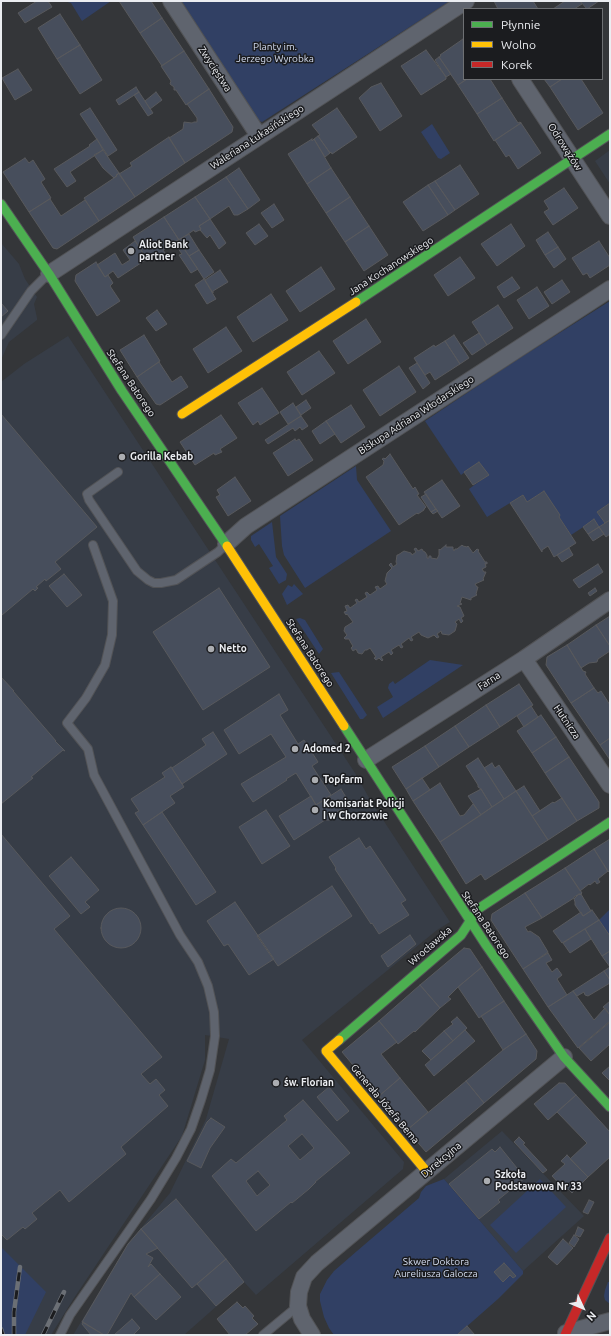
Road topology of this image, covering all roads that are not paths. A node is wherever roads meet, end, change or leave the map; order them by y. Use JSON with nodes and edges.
{"nodes":[{"id":1,"x":170,"y":1,"type":"edge"},
{"id":2,"x":468,"y":1,"type":"edge"},
{"id":3,"x":521,"y":80,"type":"edge"},
{"id":4,"x":610,"y":134,"type":"edge"},
{"id":5,"x":259,"y":136,"type":"junction"},
{"id":6,"x":572,"y":159,"type":"junction"},
{"id":7,"x":1,"y":204,"type":"edge"},
{"id":8,"x":610,"y":216,"type":"edge"},
{"id":9,"x":49,"y":274,"type":"junction"},
{"id":10,"x":610,"y":288,"type":"edge"},
{"id":11,"x":1,"y":335,"type":"edge"},
{"id":12,"x":182,"y":414,"type":"dead end"},
{"id":13,"x":118,"y":472,"type":"dead end"},
{"id":14,"x":226,"y":544,"type":"junction"},
{"id":15,"x":93,"y":545,"type":"dead end"},
{"id":16,"x":610,"y":600,"type":"edge"},
{"id":17,"x":524,"y":659,"type":"junction"},
{"id":18,"x":366,"y":760,"type":"junction"},
{"id":19,"x":610,"y":785,"type":"edge"},
{"id":20,"x":610,"y":822,"type":"edge"},
{"id":21,"x":470,"y":920,"type":"junction"},
{"id":22,"x":326,"y":1051,"type":"joint"},
{"id":23,"x":564,"y":1057,"type":"junction"},
{"id":24,"x":610,"y":1107,"type":"edge"},
{"id":25,"x":427,"y":1172,"type":"junction"},
{"id":26,"x":610,"y":1238,"type":"edge"},
{"id":27,"x":298,"y":1306,"type":"junction"},
{"id":28,"x":610,"y":1321,"type":"edge"},
{"id":29,"x":565,"y":1334,"type":"edge"},
{"id":30,"x":60,"y":1335,"type":"edge"},
{"id":31,"x":263,"y":1335,"type":"edge"},
{"id":32,"x":312,"y":1335,"type":"edge"}],
"edges":[{"from":1,"to":5,"type":"street","name":"Zwycięstwa"},
{"from":2,"to":5,"type":"street","name":"Waleriana Łukasińskiego"},
{"from":3,"to":6,"type":"street","name":"Odrowążów"},
{"from":4,"to":6,"type":"street","name":"Jana Kochanowskiego"},
{"from":5,"to":9,"type":"street","name":"Waleriana Łukasińskiego"},
{"from":6,"to":8,"type":"street","name":"Odrowążów"},
{"from":6,"to":12,"type":"street","name":"Jana Kochanowskiego"},
{"from":7,"to":9,"type":"street","name":"Stefana Batorego"},
{"from":9,"to":11,"type":"lane"},
{"from":9,"to":14,"type":"street","name":"Stefana Batorego"},
{"from":10,"to":14,"type":"street","name":"Biskupa Adriana Włodarskiego"},
{"from":13,"to":14,"type":"lane"},
{"from":14,"to":18,"type":"street","name":"Stefana Batorego"},
{"from":15,"to":30,"type":"lane"},
{"from":16,"to":17,"type":"street","name":"Farna"},
{"from":17,"to":18,"type":"street","name":"Farna"},
{"from":17,"to":19,"type":"street","name":"Hutnicza"},
{"from":18,"to":21,"type":"street","name":"Stefana Batorego"},
{"from":20,"to":21,"type":"street","name":"Wrocławska"},
{"from":21,"to":22,"type":"street","name":"Wrocławska"},
{"from":21,"to":23,"type":"street","name":"Stefana Batorego"},
{"from":22,"to":25,"type":"street","name":"Generała Józefa Bema"},
{"from":23,"to":24,"type":"street","name":"Stefana Batorego"},
{"from":23,"to":25,"type":"street","name":"Dyrekcyjna"},
{"from":25,"to":27,"type":"street","name":"Dyrekcyjna"},
{"from":26,"to":29,"type":"street"},
{"from":27,"to":31,"type":"lane"},
{"from":27,"to":32,"type":"street"},
{"from":28,"to":29,"type":"street"}]}
